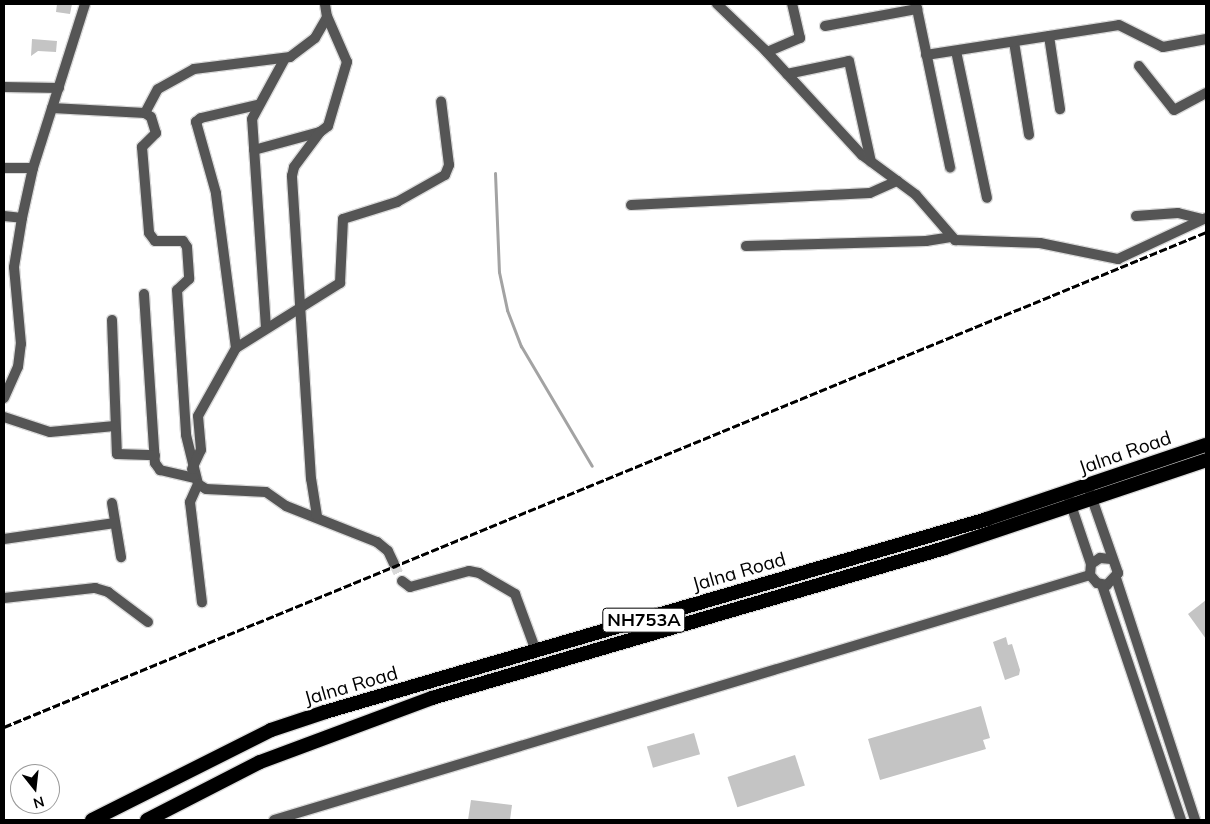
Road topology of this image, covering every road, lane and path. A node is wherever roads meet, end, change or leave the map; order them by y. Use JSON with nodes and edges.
{"nodes":[{"id":1,"x":85,"y":4,"type":"edge"},
{"id":2,"x":325,"y":4,"type":"edge"},
{"id":3,"x":717,"y":4,"type":"edge"},
{"id":4,"x":792,"y":4,"type":"edge"},
{"id":5,"x":916,"y":7,"type":"edge"},
{"id":6,"x":327,"y":16,"type":"junction"},
{"id":7,"x":825,"y":26,"type":"dead end"},
{"id":8,"x":1048,"y":36,"type":"junction"},
{"id":9,"x":1206,"y":39,"type":"edge"},
{"id":10,"x":1014,"y":42,"type":"junction"},
{"id":11,"x":956,"y":51,"type":"junction"},
{"id":12,"x":767,"y":52,"type":"junction"},
{"id":13,"x":926,"y":56,"type":"junction"},
{"id":14,"x":284,"y":60,"type":"junction"},
{"id":15,"x":1139,"y":66,"type":"dead end"},
{"id":16,"x":787,"y":74,"type":"junction"},
{"id":17,"x":4,"y":87,"type":"edge"},
{"id":18,"x":59,"y":88,"type":"junction"},
{"id":19,"x":1206,"y":93,"type":"edge"},
{"id":20,"x":441,"y":101,"type":"dead end"},
{"id":21,"x":257,"y":105,"type":"junction"},
{"id":22,"x":52,"y":108,"type":"junction"},
{"id":23,"x":1060,"y":109,"type":"dead end"},
{"id":24,"x":145,"y":113,"type":"junction"},
{"id":25,"x":320,"y":132,"type":"junction"},
{"id":26,"x":1029,"y":135,"type":"dead end"},
{"id":27,"x":254,"y":150,"type":"junction"},
{"id":28,"x":870,"y":162,"type":"junction"},
{"id":29,"x":950,"y":167,"type":"dead end"},
{"id":30,"x":4,"y":168,"type":"edge"},
{"id":31,"x":33,"y":168,"type":"junction"},
{"id":32,"x":898,"y":181,"type":"junction"},
{"id":33,"x":987,"y":198,"type":"dead end"},
{"id":34,"x":632,"y":206,"type":"dead end"},
{"id":35,"x":4,"y":216,"type":"edge"},
{"id":36,"x":1136,"y":216,"type":"dead end"},
{"id":37,"x":22,"y":218,"type":"junction"},
{"id":38,"x":1204,"y":218,"type":"edge"},
{"id":39,"x":951,"y":237,"type":"junction"},
{"id":40,"x":746,"y":246,"type":"dead end"},
{"id":41,"x":144,"y":294,"type":"dead end"},
{"id":42,"x":302,"y":305,"type":"junction"},
{"id":43,"x":112,"y":320,"type":"dead end"},
{"id":44,"x":266,"y":328,"type":"junction"},
{"id":45,"x":236,"y":348,"type":"junction"},
{"id":46,"x":4,"y":398,"type":"edge"},
{"id":47,"x":4,"y":417,"type":"edge"},
{"id":48,"x":115,"y":426,"type":"junction"},
{"id":49,"x":1206,"y":445,"type":"edge"},
{"id":50,"x":154,"y":455,"type":"junction"},
{"id":51,"x":1206,"y":460,"type":"edge"},
{"id":52,"x":195,"y":477,"type":"junction"},
{"id":53,"x":1088,"y":485,"type":"junction"},
{"id":54,"x":1067,"y":492,"type":"junction"},
{"id":55,"x":1092,"y":499,"type":"junction"},
{"id":56,"x":112,"y":502,"type":"dead end"},
{"id":57,"x":1072,"y":506,"type":"junction"},
{"id":58,"x":317,"y":516,"type":"junction"},
{"id":59,"x":115,"y":523,"type":"junction"},
{"id":60,"x":4,"y":539,"type":"edge"},
{"id":61,"x":121,"y":557,"type":"dead end"},
{"id":62,"x":1111,"y":559,"type":"junction"},
{"id":63,"x":394,"y":564,"type":"tunnel mouth"},
{"id":64,"x":1091,"y":570,"type":"junction"},
{"id":65,"x":1116,"y":578,"type":"junction"},
{"id":66,"x":402,"y":581,"type":"dead end"},
{"id":67,"x":1102,"y":585,"type":"junction"},
{"id":68,"x":4,"y":598,"type":"edge"},
{"id":69,"x":202,"y":602,"type":"dead end"},
{"id":70,"x":148,"y":622,"type":"dead end"},
{"id":71,"x":536,"y":651,"type":"junction"},
{"id":72,"x":92,"y":820,"type":"edge"},
{"id":73,"x":147,"y":820,"type":"edge"},
{"id":74,"x":274,"y":820,"type":"edge"},
{"id":75,"x":1181,"y":820,"type":"edge"},
{"id":76,"x":1195,"y":820,"type":"edge"}],
"edges":[{"from":1,"to":18,"type":"street"},
{"from":2,"to":6,"type":"street"},
{"from":3,"to":12,"type":"street"},
{"from":4,"to":12,"type":"street"},
{"from":5,"to":7,"type":"street"},
{"from":5,"to":13,"type":"street"},
{"from":6,"to":14,"type":"street"},
{"from":6,"to":25,"type":"street"},
{"from":8,"to":9,"type":"street"},
{"from":8,"to":10,"type":"street"},
{"from":8,"to":23,"type":"street"},
{"from":10,"to":11,"type":"street"},
{"from":10,"to":26,"type":"street"},
{"from":11,"to":13,"type":"street"},
{"from":11,"to":33,"type":"street"},
{"from":12,"to":16,"type":"street"},
{"from":13,"to":29,"type":"street"},
{"from":14,"to":21,"type":"street"},
{"from":14,"to":24,"type":"street"},
{"from":15,"to":19,"type":"street"},
{"from":16,"to":28,"type":"street"},
{"from":16,"to":28,"type":"street"},
{"from":17,"to":18,"type":"street"},
{"from":18,"to":22,"type":"street"},
{"from":20,"to":42,"type":"street"},
{"from":21,"to":27,"type":"street"},
{"from":21,"to":45,"type":"street"},
{"from":22,"to":24,"type":"street"},
{"from":22,"to":31,"type":"street"},
{"from":24,"to":52,"type":"street"},
{"from":25,"to":27,"type":"street"},
{"from":25,"to":42,"type":"street"},
{"from":27,"to":44,"type":"street"},
{"from":28,"to":32,"type":"street"},
{"from":30,"to":31,"type":"street"},
{"from":31,"to":37,"type":"street"},
{"from":32,"to":34,"type":"street"},
{"from":32,"to":39,"type":"street"},
{"from":35,"to":37,"type":"street"},
{"from":36,"to":38,"type":"street"},
{"from":37,"to":46,"type":"street"},
{"from":38,"to":39,"type":"street"},
{"from":39,"to":40,"type":"street"},
{"from":41,"to":50,"type":"street"},
{"from":42,"to":44,"type":"street"},
{"from":42,"to":58,"type":"street"},
{"from":43,"to":48,"type":"street"},
{"from":44,"to":45,"type":"street"},
{"from":45,"to":52,"type":"street"},
{"from":47,"to":48,"type":"street"},
{"from":48,"to":50,"type":"street"},
{"from":49,"to":53,"type":"highway","name":"Jalna Road","number":"NH753A"},
{"from":50,"to":52,"type":"street"},
{"from":51,"to":55,"type":"highway","name":"Jalna Road","number":"NH753A"},
{"from":52,"to":58,"type":"street"},
{"from":52,"to":69,"type":"street"},
{"from":53,"to":54,"type":"highway","name":"Jalna Road","number":"NH753A"},
{"from":53,"to":55,"type":"street"},
{"from":54,"to":57,"type":"street"},
{"from":54,"to":71,"type":"highway","name":"Jalna Road","number":"NH753A"},
{"from":55,"to":57,"type":"highway","name":"Jalna Road","number":"NH753A"},
{"from":55,"to":62,"type":"street"},
{"from":56,"to":59,"type":"street"},
{"from":57,"to":64,"type":"street"},
{"from":57,"to":73,"type":"highway","name":"Jalna Road","number":"NH753A"},
{"from":58,"to":63,"type":"street"},
{"from":59,"to":60,"type":"street"},
{"from":59,"to":61,"type":"street"},
{"from":62,"to":64,"type":"street"},
{"from":62,"to":65,"type":"street"},
{"from":64,"to":67,"type":"street"},
{"from":64,"to":74,"type":"street"},
{"from":65,"to":67,"type":"street"},
{"from":65,"to":76,"type":"street"},
{"from":66,"to":71,"type":"street"},
{"from":67,"to":75,"type":"street"},
{"from":68,"to":70,"type":"street"},
{"from":71,"to":72,"type":"highway","name":"Jalna Road","number":"NH753A"}]}
